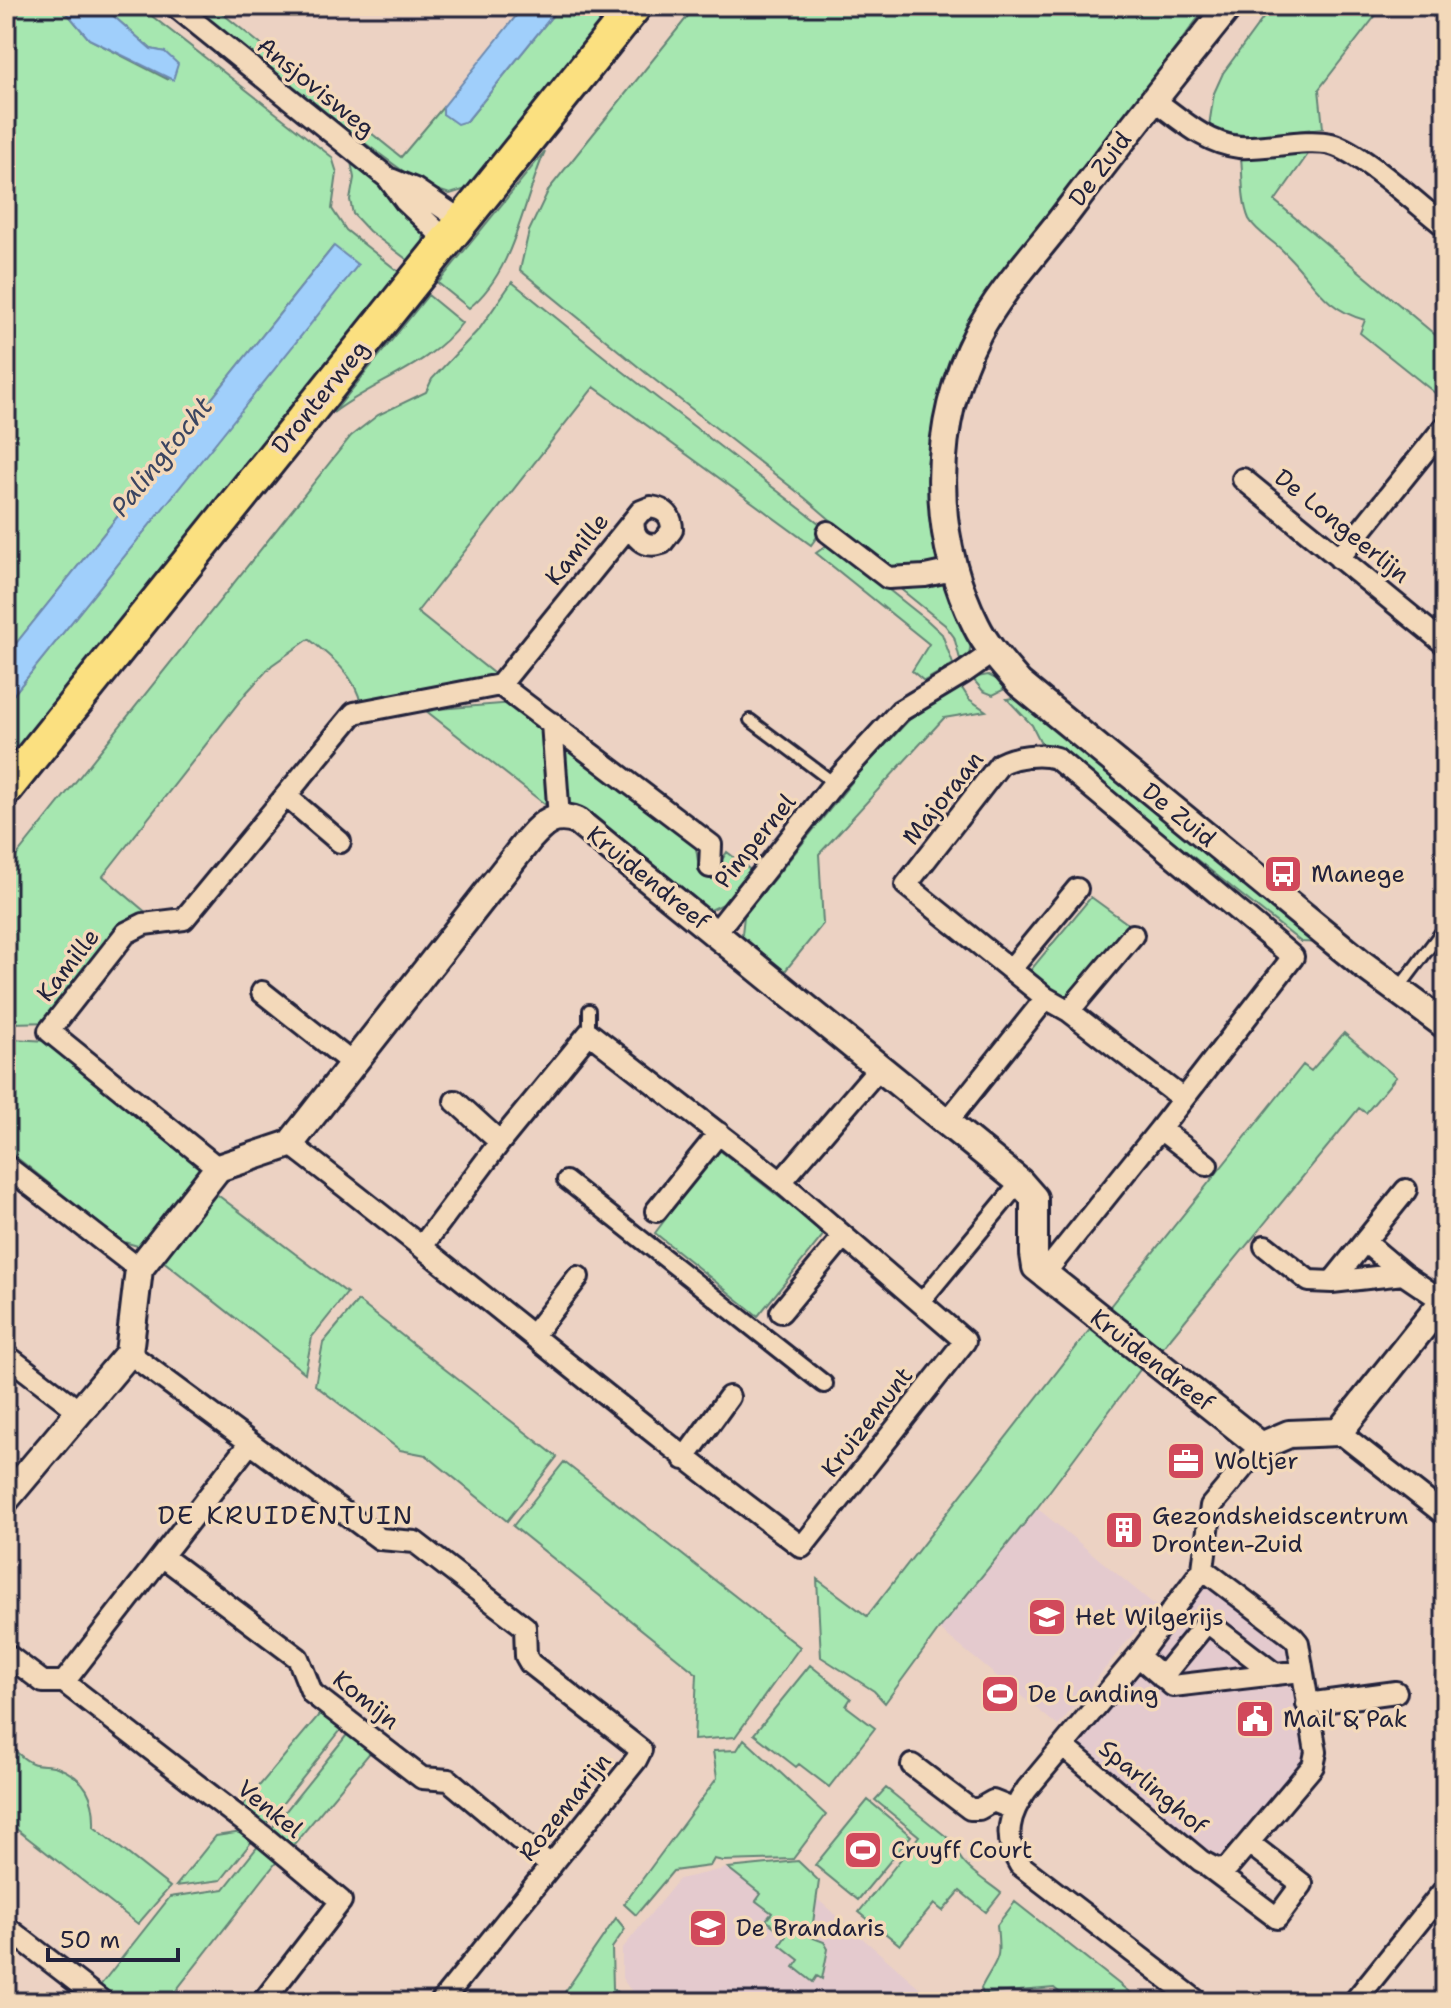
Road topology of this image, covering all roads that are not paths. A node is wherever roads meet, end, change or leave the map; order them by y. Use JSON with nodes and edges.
{"nodes":[{"id":1,"x":175,"y":6,"type":"edge"},
{"id":2,"x":635,"y":6,"type":"edge"},
{"id":3,"x":1229,"y":6,"type":"edge"},
{"id":4,"x":1440,"y":6,"type":"edge"},
{"id":5,"x":1445,"y":11,"type":"edge"},
{"id":6,"x":1154,"y":100,"type":"junction"},
{"id":7,"x":1445,"y":226,"type":"edge"},
{"id":8,"x":454,"y":231,"type":"junction"},
{"id":9,"x":1445,"y":426,"type":"edge"},
{"id":10,"x":1243,"y":479,"type":"dead end"},
{"id":11,"x":634,"y":520,"type":"dead end"},
{"id":12,"x":828,"y":532,"type":"dead end"},
{"id":13,"x":1339,"y":558,"type":"junction"},
{"id":14,"x":953,"y":570,"type":"junction"},
{"id":15,"x":1445,"y":644,"type":"edge"},
{"id":16,"x":993,"y":652,"type":"junction"},
{"id":17,"x":500,"y":685,"type":"junction"},
{"id":18,"x":750,"y":720,"type":"dead end"},
{"id":19,"x":552,"y":723,"type":"junction"},
{"id":20,"x":834,"y":783,"type":"junction"},
{"id":21,"x":6,"y":789,"type":"edge"},
{"id":22,"x":286,"y":796,"type":"junction"},
{"id":23,"x":559,"y":818,"type":"junction"},
{"id":24,"x":340,"y":842,"type":"dead end"},
{"id":25,"x":710,"y":867,"type":"dead end"},
{"id":26,"x":1077,"y":889,"type":"dead end"},
{"id":27,"x":1445,"y":927,"type":"edge"},
{"id":28,"x":716,"y":932,"type":"junction"},
{"id":29,"x":1133,"y":935,"type":"dead end"},
{"id":30,"x":1011,"y":969,"type":"junction"},
{"id":31,"x":1398,"y":990,"type":"junction"},
{"id":32,"x":262,"y":992,"type":"dead end"},
{"id":33,"x":1046,"y":998,"type":"junction"},
{"id":34,"x":589,"y":1010,"type":"dead end"},
{"id":35,"x":1069,"y":1011,"type":"junction"},
{"id":36,"x":1445,"y":1025,"type":"edge"},
{"id":37,"x":589,"y":1033,"type":"junction"},
{"id":38,"x":353,"y":1064,"type":"junction"},
{"id":39,"x":879,"y":1068,"type":"junction"},
{"id":40,"x":1183,"y":1099,"type":"junction"},
{"id":41,"x":455,"y":1101,"type":"dead end"},
{"id":42,"x":947,"y":1122,"type":"junction"},
{"id":43,"x":1160,"y":1129,"type":"junction"},
{"id":44,"x":719,"y":1133,"type":"junction"},
{"id":45,"x":500,"y":1142,"type":"junction"},
{"id":46,"x":290,"y":1144,"type":"junction"},
{"id":47,"x":1207,"y":1165,"type":"dead end"},
{"id":48,"x":6,"y":1166,"type":"edge"},
{"id":49,"x":218,"y":1168,"type":"junction"},
{"id":50,"x":566,"y":1180,"type":"dead end"},
{"id":51,"x":781,"y":1182,"type":"junction"},
{"id":52,"x":1020,"y":1182,"type":"junction"},
{"id":53,"x":1406,"y":1190,"type":"dead end"},
{"id":54,"x":656,"y":1211,"type":"dead end"},
{"id":55,"x":843,"y":1237,"type":"junction"},
{"id":56,"x":1365,"y":1242,"type":"junction"},
{"id":57,"x":423,"y":1245,"type":"junction"},
{"id":58,"x":1265,"y":1246,"type":"dead end"},
{"id":59,"x":139,"y":1269,"type":"junction"},
{"id":60,"x":1044,"y":1274,"type":"junction"},
{"id":61,"x":1403,"y":1274,"type":"junction"},
{"id":62,"x":578,"y":1277,"type":"dead end"},
{"id":63,"x":1332,"y":1282,"type":"junction"},
{"id":64,"x":1444,"y":1300,"type":"edge"},
{"id":65,"x":921,"y":1302,"type":"junction"},
{"id":66,"x":781,"y":1312,"type":"dead end"},
{"id":67,"x":533,"y":1335,"type":"junction"},
{"id":68,"x":129,"y":1353,"type":"junction"},
{"id":69,"x":6,"y":1355,"type":"edge"},
{"id":70,"x":824,"y":1384,"type":"dead end"},
{"id":71,"x":729,"y":1397,"type":"dead end"},
{"id":72,"x":79,"y":1411,"type":"junction"},
{"id":73,"x":1339,"y":1432,"type":"junction"},
{"id":74,"x":249,"y":1444,"type":"junction"},
{"id":75,"x":1261,"y":1446,"type":"junction"},
{"id":76,"x":684,"y":1459,"type":"junction"},
{"id":77,"x":6,"y":1499,"type":"edge"},
{"id":78,"x":1445,"y":1515,"type":"edge"},
{"id":79,"x":162,"y":1556,"type":"junction"},
{"id":80,"x":1203,"y":1569,"type":"junction"},
{"id":81,"x":6,"y":1654,"type":"edge"},
{"id":82,"x":1138,"y":1656,"type":"junction"},
{"id":83,"x":1302,"y":1671,"type":"junction"},
{"id":84,"x":1275,"y":1674,"type":"junction"},
{"id":85,"x":1162,"y":1677,"type":"junction"},
{"id":86,"x":64,"y":1682,"type":"junction"},
{"id":87,"x":1396,"y":1692,"type":"dead end"},
{"id":88,"x":1307,"y":1704,"type":"junction"},
{"id":89,"x":1064,"y":1747,"type":"junction"},
{"id":90,"x":912,"y":1765,"type":"dead end"},
{"id":91,"x":1013,"y":1809,"type":"junction"},
{"id":92,"x":1249,"y":1843,"type":"junction"},
{"id":93,"x":551,"y":1866,"type":"junction"},
{"id":94,"x":1209,"y":1867,"type":"junction"},
{"id":95,"x":1445,"y":1889,"type":"edge"},
{"id":96,"x":6,"y":1927,"type":"edge"},
{"id":97,"x":103,"y":2002,"type":"edge"},
{"id":98,"x":263,"y":2002,"type":"edge"},
{"id":99,"x":441,"y":2002,"type":"edge"},
{"id":100,"x":1198,"y":2002,"type":"edge"},
{"id":101,"x":1354,"y":2002,"type":"edge"}],
"edges":[{"from":1,"to":8,"type":"street","name":"Ansjovisweg"},
{"from":2,"to":8,"type":"main road","name":"Dronterweg"},
{"from":3,"to":6,"type":"street","name":"De Zuid"},
{"from":4,"to":5,"type":"street"},
{"from":6,"to":7,"type":"street"},
{"from":6,"to":14,"type":"street","name":"De Zuid"},
{"from":8,"to":21,"type":"main road","name":"Dronterweg"},
{"from":9,"to":13,"type":"street"},
{"from":10,"to":13,"type":"street","name":"De Longeerlijn"},
{"from":11,"to":17,"type":"street","name":"Kamille"},
{"from":12,"to":14,"type":"street"},
{"from":13,"to":15,"type":"street","name":"De Longeerlijn"},
{"from":14,"to":16,"type":"street","name":"De Zuid"},
{"from":16,"to":20,"type":"street","name":"Pimpernel"},
{"from":16,"to":31,"type":"street","name":"De Zuid"},
{"from":17,"to":19,"type":"street"},
{"from":17,"to":22,"type":"street","name":"Kamille"},
{"from":18,"to":20,"type":"lane"},
{"from":19,"to":23,"type":"street"},
{"from":19,"to":25,"type":"street"},
{"from":20,"to":28,"type":"street","name":"Pimpernel"},
{"from":22,"to":24,"type":"street"},
{"from":22,"to":49,"type":"street","name":"Kamille"},
{"from":23,"to":28,"type":"street","name":"Kruidendreef"},
{"from":23,"to":38,"type":"street","name":"Kruidendreef"},
{"from":26,"to":30,"type":"street"},
{"from":27,"to":31,"type":"lane"},
{"from":28,"to":39,"type":"street","name":"Kruidendreef"},
{"from":29,"to":35,"type":"street"},
{"from":30,"to":33,"type":"street","name":"Majoraan"},
{"from":30,"to":40,"type":"street","name":"Majoraan"},
{"from":31,"to":36,"type":"street","name":"De Zuid"},
{"from":32,"to":38,"type":"street"},
{"from":33,"to":35,"type":"street","name":"Majoraan"},
{"from":33,"to":42,"type":"street"},
{"from":34,"to":37,"type":"lane"},
{"from":35,"to":40,"type":"street","name":"Majoraan"},
{"from":37,"to":44,"type":"street","name":"Kruizemunt"},
{"from":37,"to":45,"type":"street"},
{"from":38,"to":46,"type":"street","name":"Kruidendreef"},
{"from":39,"to":42,"type":"street","name":"Kruidendreef"},
{"from":39,"to":51,"type":"street"},
{"from":40,"to":43,"type":"street","name":"Majoraan"},
{"from":41,"to":45,"type":"street"},
{"from":42,"to":52,"type":"street","name":"Kruidendreef"},
{"from":43,"to":47,"type":"street"},
{"from":43,"to":60,"type":"street"},
{"from":44,"to":51,"type":"street","name":"Kruizemunt"},
{"from":44,"to":54,"type":"street"},
{"from":45,"to":57,"type":"street"},
{"from":46,"to":49,"type":"street"},
{"from":46,"to":57,"type":"street","name":"Kruizemunt"},
{"from":48,"to":59,"type":"street"},
{"from":49,"to":59,"type":"street"},
{"from":50,"to":70,"type":"street"},
{"from":51,"to":55,"type":"street","name":"Kruizemunt"},
{"from":52,"to":60,"type":"street","name":"Kruidendreef"},
{"from":52,"to":65,"type":"street"},
{"from":53,"to":56,"type":"street"},
{"from":55,"to":65,"type":"street","name":"Kruizemunt"},
{"from":55,"to":66,"type":"street"},
{"from":56,"to":61,"type":"street"},
{"from":56,"to":63,"type":"street"},
{"from":57,"to":67,"type":"street","name":"Kruizemunt"},
{"from":58,"to":63,"type":"street"},
{"from":59,"to":68,"type":"street"},
{"from":60,"to":75,"type":"street","name":"Kruidendreef"},
{"from":61,"to":63,"type":"street"},
{"from":61,"to":64,"type":"street"},
{"from":62,"to":67,"type":"street"},
{"from":64,"to":73,"type":"street"},
{"from":65,"to":76,"type":"street","name":"Kruizemunt"},
{"from":67,"to":76,"type":"street","name":"Kruizemunt"},
{"from":68,"to":72,"type":"street"},
{"from":68,"to":74,"type":"street","name":"Rozemarijn"},
{"from":69,"to":72,"type":"street"},
{"from":71,"to":76,"type":"street"},
{"from":72,"to":77,"type":"street"},
{"from":73,"to":75,"type":"street"},
{"from":73,"to":78,"type":"street"},
{"from":74,"to":79,"type":"street"},
{"from":74,"to":93,"type":"street","name":"Rozemarijn"},
{"from":75,"to":80,"type":"street"},
{"from":79,"to":86,"type":"street"},
{"from":79,"to":93,"type":"street","name":"Komijn"},
{"from":80,"to":82,"type":"street"},
{"from":80,"to":83,"type":"street","name":"Sparlinghof"},
{"from":81,"to":86,"type":"street","name":"Venkel"},
{"from":82,"to":85,"type":"street"},
{"from":82,"to":89,"type":"street"},
{"from":83,"to":84,"type":"street"},
{"from":83,"to":88,"type":"street","name":"Sparlinghof"},
{"from":84,"to":85,"type":"street"},
{"from":84,"to":85,"type":"street"},
{"from":86,"to":98,"type":"street","name":"Venkel"},
{"from":87,"to":88,"type":"street"},
{"from":88,"to":92,"type":"street","name":"Sparlinghof"},
{"from":89,"to":91,"type":"street"},
{"from":89,"to":94,"type":"street","name":"Sparlinghof"},
{"from":90,"to":91,"type":"street"},
{"from":91,"to":100,"type":"street"},
{"from":92,"to":94,"type":"street","name":"Sparlinghof"},
{"from":92,"to":94,"type":"street","name":"Sparlinghof"},
{"from":93,"to":99,"type":"street","name":"Rozemarijn"},
{"from":95,"to":101,"type":"street"},
{"from":96,"to":97,"type":"street"}]}
